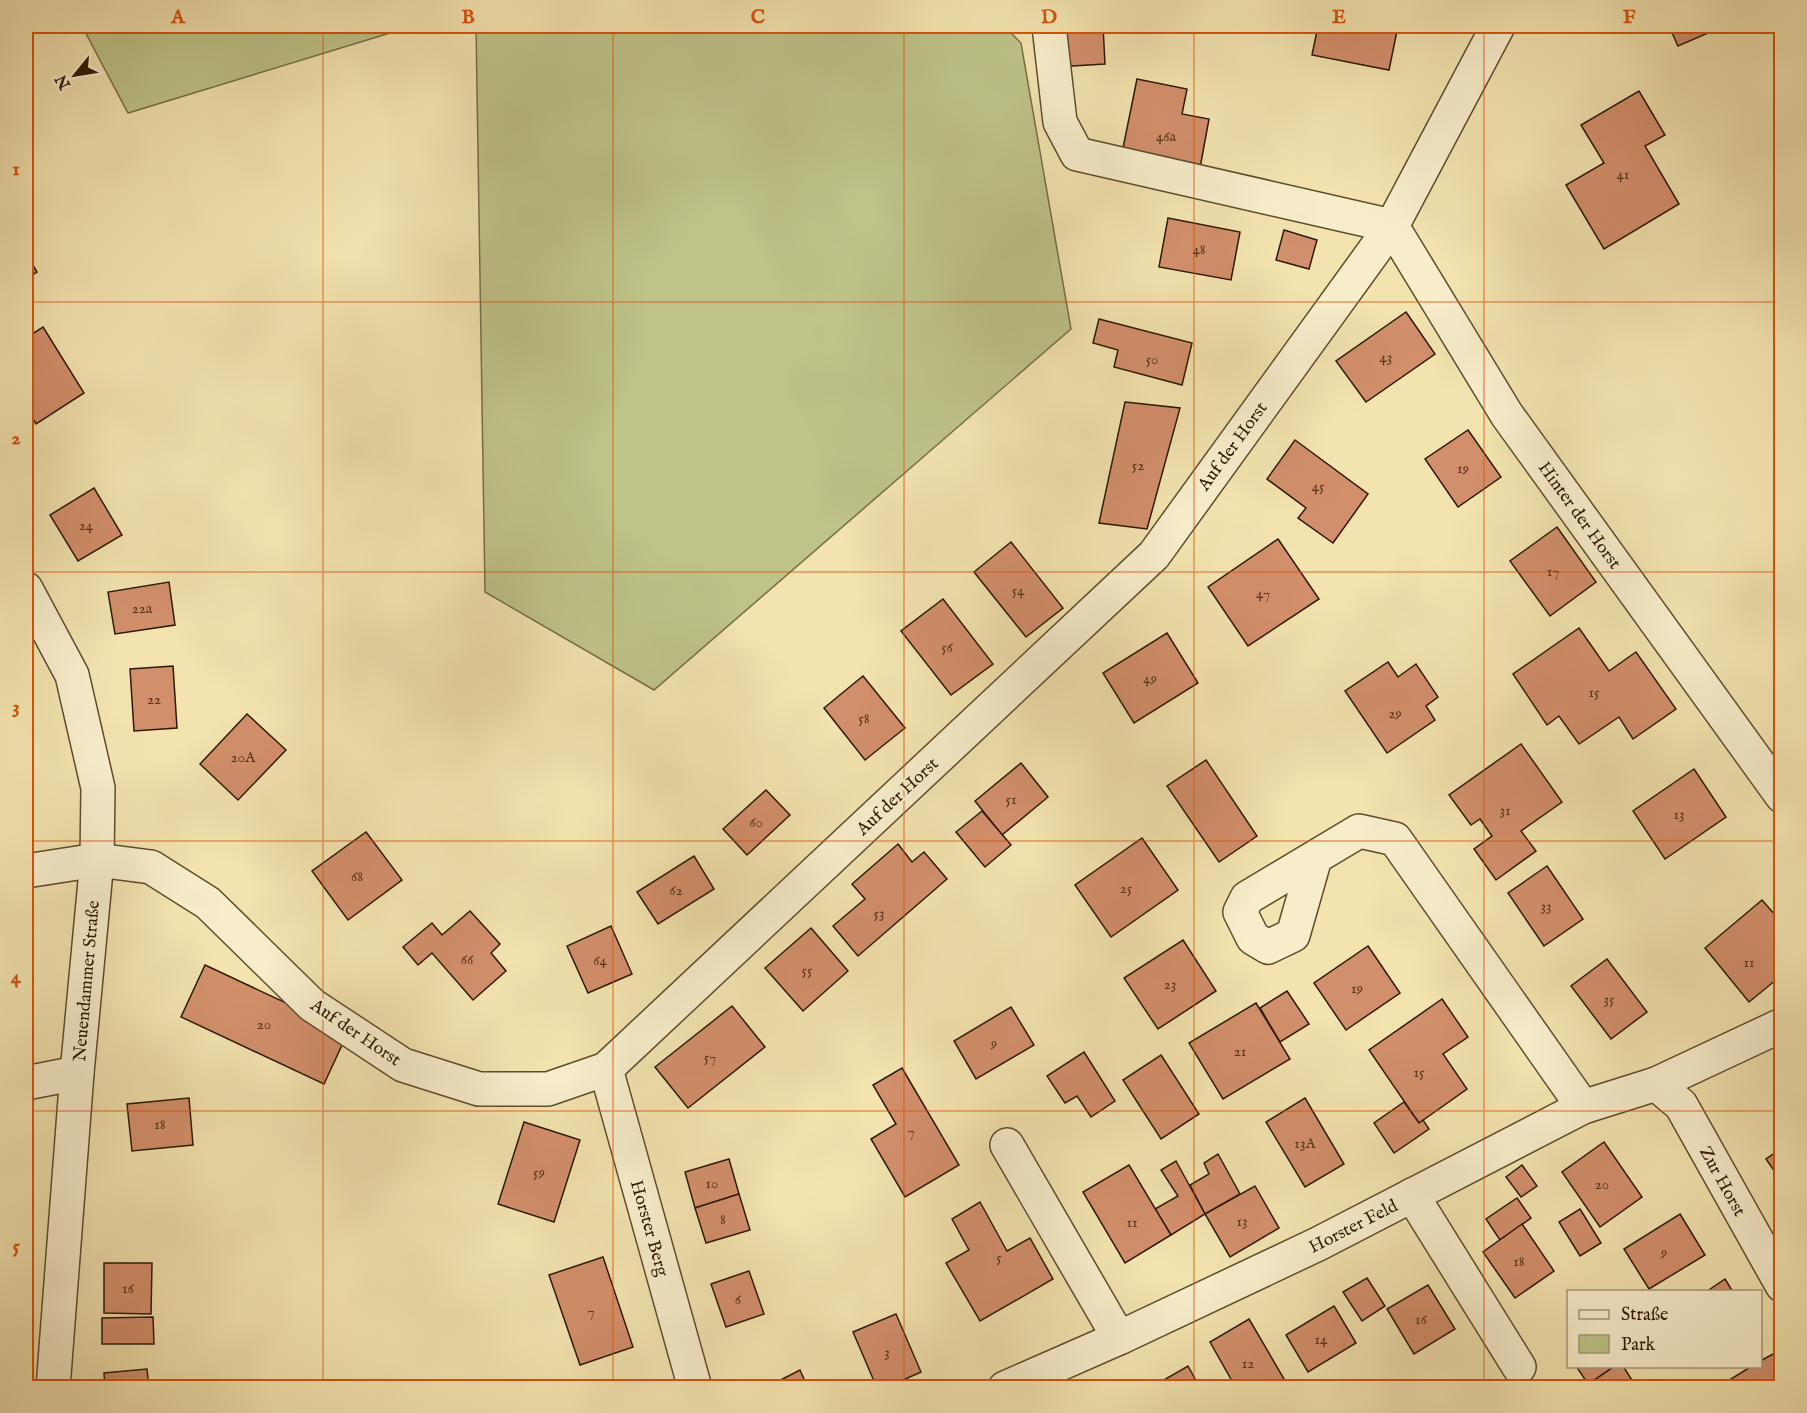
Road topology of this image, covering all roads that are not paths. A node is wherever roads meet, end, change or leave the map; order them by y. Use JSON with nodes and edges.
{"nodes":[{"id":1,"x":1049,"y":26,"type":"edge"},
{"id":2,"x":1498,"y":26,"type":"edge"},
{"id":3,"x":1392,"y":226,"type":"junction"},
{"id":4,"x":26,"y":589,"type":"edge"},
{"id":5,"x":1782,"y":796,"type":"edge"},
{"id":6,"x":1315,"y":858,"type":"dead end"},
{"id":7,"x":98,"y":860,"type":"junction"},
{"id":8,"x":26,"y":871,"type":"edge"},
{"id":9,"x":1782,"y":1025,"type":"edge"},
{"id":10,"x":606,"y":1069,"type":"junction"},
{"id":11,"x":77,"y":1073,"type":"junction"},
{"id":12,"x":26,"y":1083,"type":"edge"},
{"id":13,"x":1656,"y":1084,"type":"junction"},
{"id":14,"x":1583,"y":1107,"type":"junction"},
{"id":15,"x":1007,"y":1145,"type":"dead end"},
{"id":16,"x":1412,"y":1195,"type":"junction"},
{"id":17,"x":1782,"y":1285,"type":"edge"},
{"id":18,"x":1119,"y":1338,"type":"junction"},
{"id":19,"x":1519,"y":1367,"type":"dead end"},
{"id":20,"x":53,"y":1388,"type":"edge"},
{"id":21,"x":695,"y":1388,"type":"edge"},
{"id":22,"x":1005,"y":1388,"type":"edge"}],
"edges":[{"from":1,"to":3,"type":"street"},
{"from":2,"to":3,"type":"street","name":"Auf der Horst"},
{"from":3,"to":5,"type":"street","name":"Hinter der Horst"},
{"from":3,"to":10,"type":"street","name":"Auf der Horst"},
{"from":4,"to":7,"type":"street","name":"Neuendammer Straße"},
{"from":6,"to":14,"type":"street"},
{"from":7,"to":8,"type":"street","name":"Auf der Horst"},
{"from":7,"to":10,"type":"street","name":"Auf der Horst"},
{"from":7,"to":11,"type":"street","name":"Neuendammer Straße"},
{"from":9,"to":13,"type":"street","name":"Horster Feld"},
{"from":10,"to":21,"type":"street","name":"Horster Berg"},
{"from":11,"to":12,"type":"street"},
{"from":11,"to":20,"type":"street","name":"Neuendammer Straße"},
{"from":13,"to":14,"type":"street","name":"Horster Feld"},
{"from":13,"to":17,"type":"street","name":"Zur Horst"},
{"from":14,"to":16,"type":"street","name":"Horster Feld"},
{"from":15,"to":18,"type":"street"},
{"from":16,"to":18,"type":"street","name":"Horster Feld"},
{"from":16,"to":19,"type":"street"},
{"from":18,"to":22,"type":"street","name":"Horster Feld"}]}
